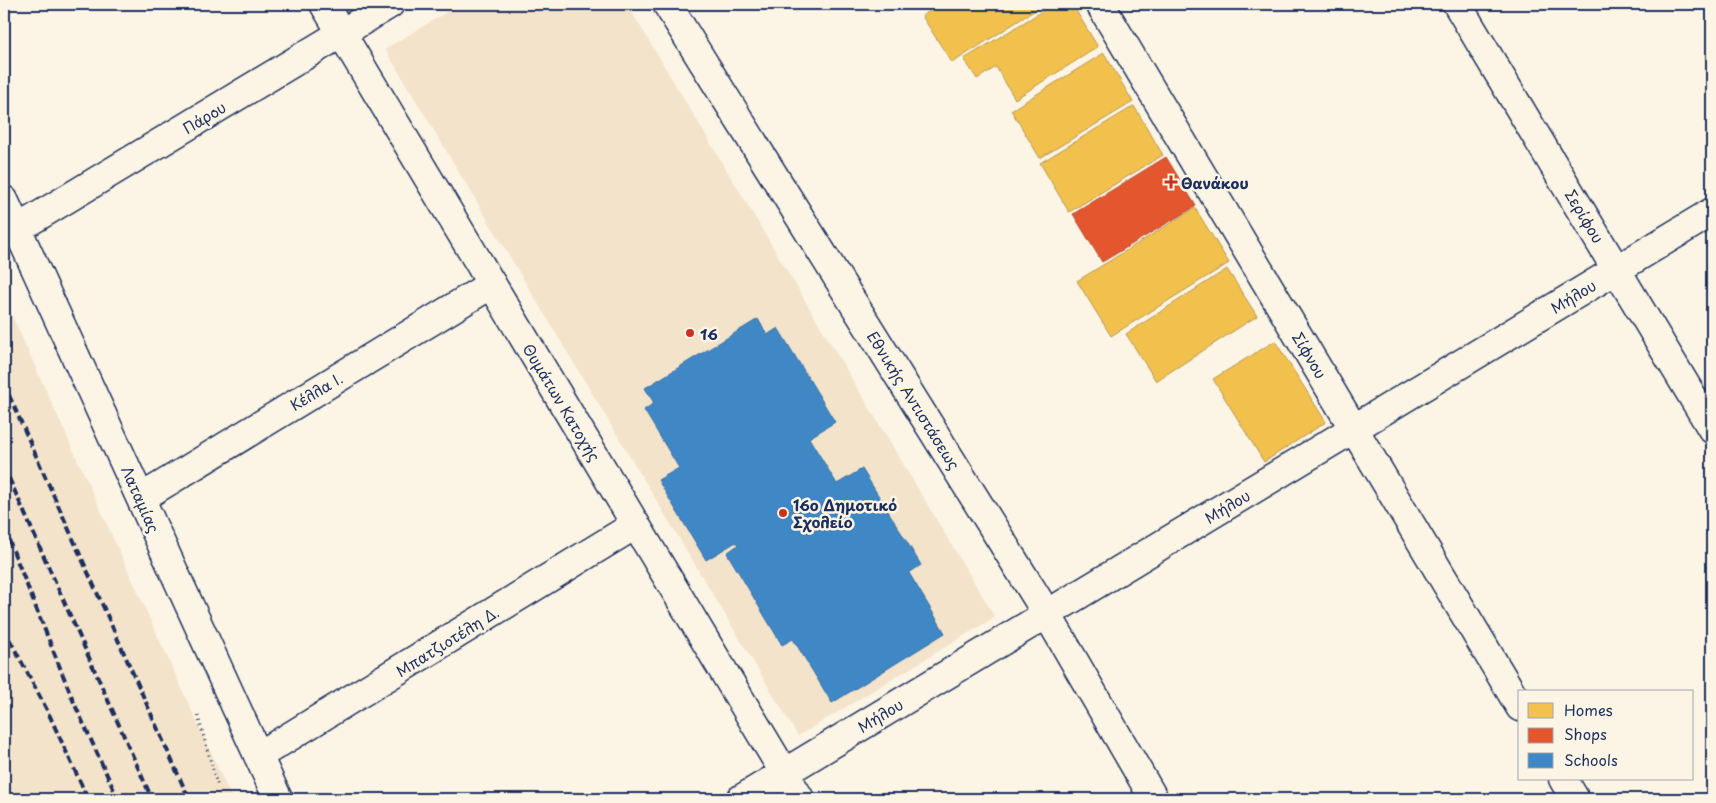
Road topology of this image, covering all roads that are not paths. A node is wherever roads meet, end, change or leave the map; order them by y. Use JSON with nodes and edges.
{"nodes":[{"id":1,"x":324,"y":4,"type":"edge"},
{"id":2,"x":390,"y":4,"type":"edge"},
{"id":3,"x":667,"y":4,"type":"edge"},
{"id":4,"x":1100,"y":4,"type":"edge"},
{"id":5,"x":1457,"y":4,"type":"edge"},
{"id":6,"x":342,"y":33,"type":"junction"},
{"id":7,"x":4,"y":200,"type":"edge"},
{"id":8,"x":1712,"y":212,"type":"edge"},
{"id":9,"x":18,"y":229,"type":"junction"},
{"id":10,"x":1617,"y":270,"type":"junction"},
{"id":11,"x":492,"y":284,"type":"junction"},
{"id":12,"x":1354,"y":429,"type":"junction"},
{"id":13,"x":1712,"y":429,"type":"edge"},
{"id":14,"x":140,"y":498,"type":"junction"},
{"id":15,"x":635,"y":525,"type":"junction"},
{"id":16,"x":1047,"y":614,"type":"junction"},
{"id":17,"x":1518,"y":703,"type":"edge"},
{"id":18,"x":258,"y":756,"type":"junction"},
{"id":19,"x":784,"y":773,"type":"junction"},
{"id":20,"x":1564,"y":780,"type":"edge"},
{"id":21,"x":278,"y":799,"type":"edge"},
{"id":22,"x":741,"y":799,"type":"edge"},
{"id":23,"x":800,"y":799,"type":"edge"},
{"id":24,"x":1154,"y":799,"type":"edge"},
{"id":25,"x":1575,"y":799,"type":"edge"}],
"edges":[{"from":1,"to":6,"type":"street","name":"Θυμάτων Κατοχής"},
{"from":2,"to":6,"type":"street","name":"Πάρου"},
{"from":3,"to":16,"type":"street","name":"Εθνικής Αντιστάσεως"},
{"from":4,"to":12,"type":"street","name":"Σίφνου"},
{"from":5,"to":10,"type":"street","name":"Σερίφου"},
{"from":6,"to":9,"type":"street","name":"Πάρου"},
{"from":6,"to":11,"type":"street","name":"Θυμάτων Κατοχής"},
{"from":7,"to":9,"type":"street","name":"Λαταμίας"},
{"from":8,"to":10,"type":"street","name":"Μήλου"},
{"from":9,"to":14,"type":"street","name":"Λαταμίας"},
{"from":10,"to":12,"type":"street","name":"Μήλου"},
{"from":10,"to":13,"type":"street","name":"Σερίφου"},
{"from":11,"to":14,"type":"street","name":"Κέλλα Ι."},
{"from":11,"to":15,"type":"street","name":"Θυμάτων Κατοχής"},
{"from":12,"to":16,"type":"street","name":"Μήλου"},
{"from":12,"to":17,"type":"street","name":"Σίφνου"},
{"from":14,"to":18,"type":"street","name":"Λαταμίας"},
{"from":15,"to":18,"type":"street","name":"Μπατζιοτέλη Δ."},
{"from":15,"to":19,"type":"street","name":"Θυμάτων Κατοχής"},
{"from":16,"to":19,"type":"street","name":"Μήλου"},
{"from":16,"to":24,"type":"street","name":"Εθνικής Αντιστάσεως"},
{"from":18,"to":21,"type":"street","name":"Λαταμίας"},
{"from":19,"to":22,"type":"street","name":"Μήλου"},
{"from":19,"to":23,"type":"street","name":"Θυμάτων Κατοχής"},
{"from":20,"to":25,"type":"street"}]}
